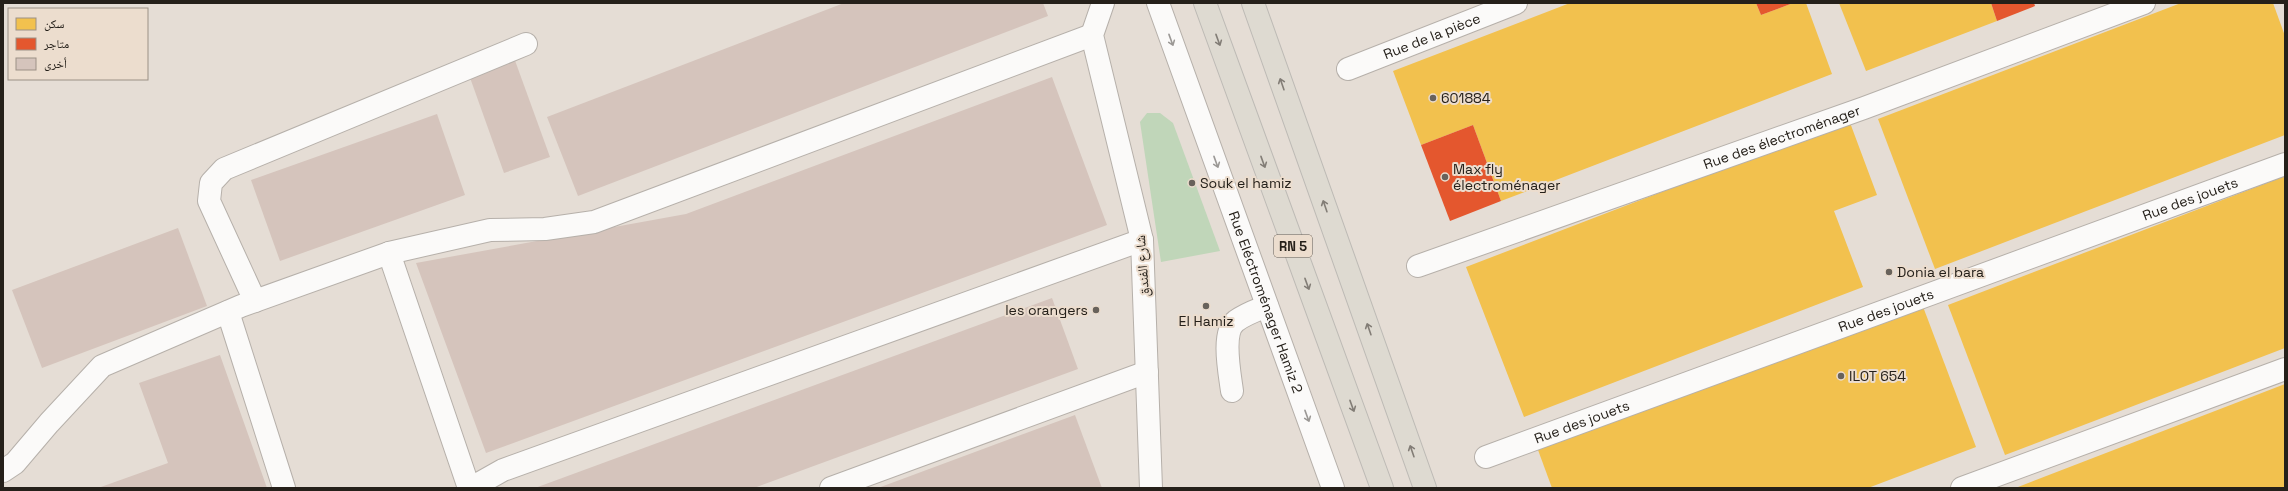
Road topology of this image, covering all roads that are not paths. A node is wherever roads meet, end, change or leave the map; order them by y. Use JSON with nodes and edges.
{"nodes":[{"id":1,"x":1103,"y":3,"type":"edge"},
{"id":2,"x":1158,"y":3,"type":"edge"},
{"id":3,"x":1205,"y":3,"type":"edge"},
{"id":4,"x":1253,"y":3,"type":"edge"},
{"id":5,"x":1516,"y":3,"type":"edge"},
{"id":6,"x":2144,"y":3,"type":"edge"},
{"id":7,"x":1092,"y":35,"type":"junction"},
{"id":8,"x":526,"y":44,"type":"dead end"},
{"id":9,"x":1348,"y":69,"type":"dead end"},
{"id":10,"x":2285,"y":164,"type":"edge"},
{"id":11,"x":1142,"y":240,"type":"junction"},
{"id":12,"x":389,"y":254,"type":"junction"},
{"id":13,"x":1418,"y":266,"type":"dead end"},
{"id":14,"x":255,"y":301,"type":"junction"},
{"id":15,"x":1267,"y":306,"type":"junction"},
{"id":16,"x":228,"y":312,"type":"junction"},
{"id":17,"x":2285,"y":369,"type":"edge"},
{"id":18,"x":1147,"y":372,"type":"junction"},
{"id":19,"x":1232,"y":391,"type":"dead end"},
{"id":20,"x":1486,"y":457,"type":"dead end"},
{"id":21,"x":3,"y":471,"type":"edge"},
{"id":22,"x":284,"y":488,"type":"edge"},
{"id":23,"x":470,"y":488,"type":"edge"},
{"id":24,"x":831,"y":488,"type":"edge"},
{"id":25,"x":1151,"y":488,"type":"edge"},
{"id":26,"x":1333,"y":488,"type":"edge"},
{"id":27,"x":1382,"y":488,"type":"edge"},
{"id":28,"x":1425,"y":488,"type":"edge"},
{"id":29,"x":1962,"y":488,"type":"edge"}],
"edges":[{"from":1,"to":7,"type":"street"},
{"from":2,"to":15,"type":"street","name":"Rue Eléctroménager Hamiz 2","one_way":true},
{"from":3,"to":27,"type":"highway","number":"RN 5","one_way":true},
{"from":28,"to":4,"type":"highway","one_way":true},
{"from":5,"to":9,"type":"street","name":"Rue de la pièce"},
{"from":6,"to":13,"type":"street","name":"Rue des électroménager"},
{"from":7,"to":11,"type":"street","name":"شارع الفندق"},
{"from":7,"to":12,"type":"street"},
{"from":8,"to":14,"type":"street"},
{"from":10,"to":20,"type":"street","name":"Rue des jouets"},
{"from":11,"to":18,"type":"street","name":"شارع الفندق"},
{"from":11,"to":23,"type":"street"},
{"from":12,"to":14,"type":"street"},
{"from":12,"to":23,"type":"street"},
{"from":14,"to":16,"type":"street"},
{"from":15,"to":19,"type":"street"},
{"from":15,"to":26,"type":"street","name":"Rue Eléctroménager Hamiz 2","one_way":true},
{"from":16,"to":21,"type":"street"},
{"from":16,"to":22,"type":"street"},
{"from":17,"to":29,"type":"street"},
{"from":18,"to":24,"type":"street"},
{"from":18,"to":25,"type":"street","name":"شارع الفندق"}]}
